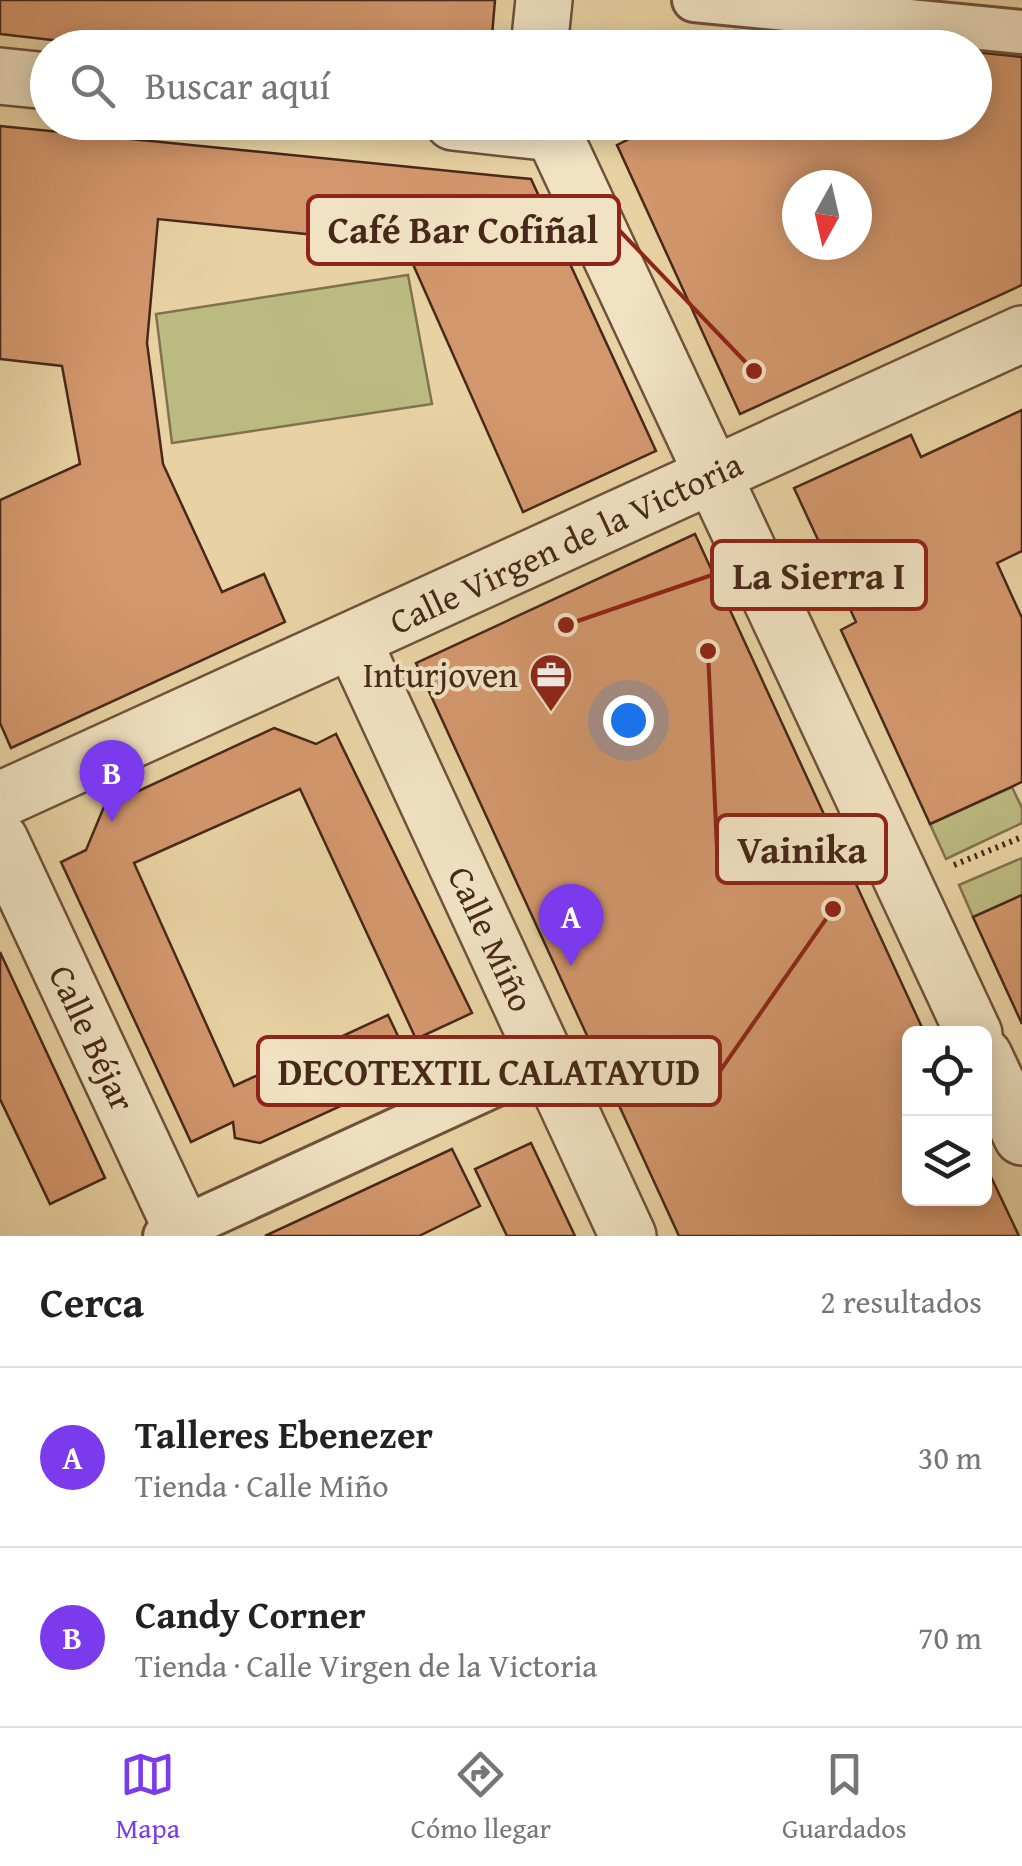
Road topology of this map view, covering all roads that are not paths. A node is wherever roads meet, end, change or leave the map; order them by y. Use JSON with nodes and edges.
{"nodes":[{"id":1,"x":544,"y":0,"type":"edge"},
{"id":2,"x":694,"y":0,"type":"edge"},
{"id":3,"x":541,"y":30,"type":"edge"},
{"id":4,"x":1022,"y":32,"type":"edge"},
{"id":5,"x":0,"y":76,"type":"edge"},
{"id":6,"x":30,"y":79,"type":"edge"},
{"id":7,"x":556,"y":140,"type":"edge"},
{"id":8,"x":1022,"y":334,"type":"edge"},
{"id":9,"x":716,"y":474,"type":"junction"},
{"id":10,"x":353,"y":642,"type":"junction"},
{"id":11,"x":0,"y":800,"type":"edge"},
{"id":12,"x":0,"y":840,"type":"edge"},
{"id":13,"x":970,"y":1026,"type":"edge"},
{"id":14,"x":547,"y":1061,"type":"junction"},
{"id":15,"x":992,"y":1073,"type":"edge"},
{"id":16,"x":1022,"y":1138,"type":"edge"},
{"id":17,"x":177,"y":1233,"type":"edge"},
{"id":18,"x":628,"y":1236,"type":"edge"}],
"edges":[{"from":1,"to":3,"type":"street"},
{"from":2,"to":4,"type":"street"},
{"from":5,"to":6,"type":"street"},
{"from":7,"to":9,"type":"street"},
{"from":8,"to":9,"type":"street","name":"Calle Virgen de la Victoria"},
{"from":9,"to":10,"type":"street","name":"Calle Virgen de la Victoria"},
{"from":9,"to":13,"type":"street"},
{"from":10,"to":11,"type":"street","name":"Calle Virgen de la Victoria"},
{"from":10,"to":14,"type":"street","name":"Calle Miño"},
{"from":12,"to":17,"type":"street","name":"Calle Béjar"},
{"from":14,"to":17,"type":"street"},
{"from":14,"to":18,"type":"street","name":"Calle Miño"},
{"from":15,"to":16,"type":"street"}]}
